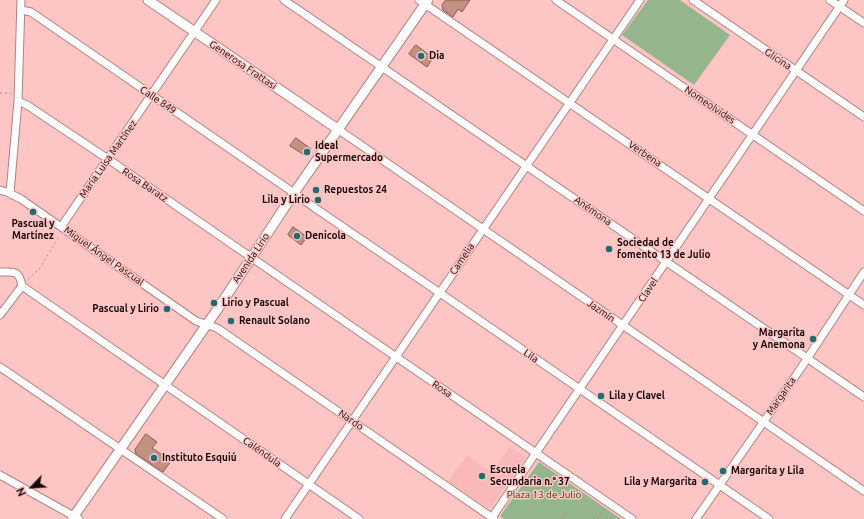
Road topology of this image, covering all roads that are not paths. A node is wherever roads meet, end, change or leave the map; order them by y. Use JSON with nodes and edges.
{"nodes":[{"id":1,"x":21,"y":0,"type":"edge"},
{"id":2,"x":148,"y":0,"type":"edge"},
{"id":3,"x":216,"y":0,"type":"edge"},
{"id":4,"x":284,"y":0,"type":"edge"},
{"id":5,"x":556,"y":0,"type":"edge"},
{"id":6,"x":640,"y":0,"type":"edge"},
{"id":7,"x":693,"y":0,"type":"edge"},
{"id":8,"x":830,"y":0,"type":"edge"},
{"id":9,"x":844,"y":0,"type":"edge"},
{"id":10,"x":424,"y":1,"type":"edge"},
{"id":11,"x":840,"y":6,"type":"junction"},
{"id":12,"x":21,"y":10,"type":"junction"},
{"id":13,"x":864,"y":23,"type":"edge"},
{"id":14,"x":195,"y":32,"type":"junction"},
{"id":15,"x":613,"y":38,"type":"junction"},
{"id":16,"x":382,"y":66,"type":"junction"},
{"id":17,"x":796,"y":71,"type":"junction"},
{"id":18,"x":152,"y":96,"type":"junction"},
{"id":19,"x":18,"y":101,"type":"junction"},
{"id":20,"x":570,"y":102,"type":"junction"},
{"id":21,"x":864,"y":117,"type":"edge"},
{"id":22,"x":339,"y":130,"type":"junction"},
{"id":23,"x":753,"y":134,"type":"junction"},
{"id":24,"x":108,"y":159,"type":"junction"},
{"id":25,"x":526,"y":165,"type":"junction"},
{"id":26,"x":0,"y":190,"type":"edge"},
{"id":27,"x":10,"y":193,"type":"junction"},
{"id":28,"x":294,"y":193,"type":"junction"},
{"id":29,"x":710,"y":198,"type":"junction"},
{"id":30,"x":864,"y":211,"type":"edge"},
{"id":31,"x":61,"y":226,"type":"junction"},
{"id":32,"x":483,"y":229,"type":"junction"},
{"id":33,"x":252,"y":258,"type":"junction"},
{"id":34,"x":667,"y":262,"type":"junction"},
{"id":35,"x":0,"y":272,"type":"edge"},
{"id":36,"x":864,"y":272,"type":"edge"},
{"id":37,"x":22,"y":286,"type":"junction"},
{"id":38,"x":440,"y":293,"type":"junction"},
{"id":39,"x":849,"y":294,"type":"junction"},
{"id":40,"x":864,"y":304,"type":"edge"},
{"id":41,"x":0,"y":315,"type":"edge"},
{"id":42,"x":207,"y":324,"type":"junction"},
{"id":43,"x":623,"y":326,"type":"junction"},
{"id":44,"x":395,"y":357,"type":"junction"},
{"id":45,"x":807,"y":358,"type":"junction"},
{"id":46,"x":0,"y":367,"type":"edge"},
{"id":47,"x":165,"y":385,"type":"junction"},
{"id":48,"x":579,"y":390,"type":"junction"},
{"id":49,"x":864,"y":397,"type":"edge"},
{"id":50,"x":352,"y":420,"type":"junction"},
{"id":51,"x":764,"y":421,"type":"junction"},
{"id":52,"x":120,"y":449,"type":"junction"},
{"id":53,"x":536,"y":453,"type":"junction"},
{"id":54,"x":0,"y":475,"type":"edge"},
{"id":55,"x":308,"y":484,"type":"junction"},
{"id":56,"x":720,"y":486,"type":"junction"},
{"id":57,"x":864,"y":491,"type":"edge"},
{"id":58,"x":75,"y":518,"type":"edge"},
{"id":59,"x":223,"y":519,"type":"edge"},
{"id":60,"x":285,"y":519,"type":"edge"},
{"id":61,"x":359,"y":519,"type":"edge"},
{"id":62,"x":492,"y":519,"type":"edge"},
{"id":63,"x":632,"y":519,"type":"edge"},
{"id":64,"x":696,"y":519,"type":"edge"},
{"id":65,"x":769,"y":519,"type":"edge"}],
"edges":[{"from":1,"to":12,"type":"street"},
{"from":2,"to":14,"type":"main road","name":"Generosa Frattasi"},
{"from":3,"to":14,"type":"street","name":"María Luisa Martínez"},
{"from":4,"to":16,"type":"street","name":"Anémona"},
{"from":5,"to":15,"type":"street","name":"Nomeolvides"},
{"from":6,"to":15,"type":"street","name":"Camelia"},
{"from":7,"to":17,"type":"street","name":"Glicina"},
{"from":8,"to":11,"type":"street"},
{"from":9,"to":11,"type":"street","name":"Clavel"},
{"from":10,"to":16,"type":"main road","name":"Avenida Lirio"},
{"from":10,"to":20,"type":"street","name":"Verbena"},
{"from":11,"to":13,"type":"street"},
{"from":11,"to":17,"type":"street","name":"Clavel"},
{"from":12,"to":18,"type":"street","name":"Calle 849"},
{"from":12,"to":19,"type":"street"},
{"from":14,"to":18,"type":"street","name":"María Luisa Martínez"},
{"from":14,"to":22,"type":"main road","name":"Generosa Frattasi"},
{"from":15,"to":20,"type":"street","name":"Camelia"},
{"from":15,"to":23,"type":"street","name":"Nomeolvides"},
{"from":16,"to":22,"type":"main road","name":"Avenida Lirio"},
{"from":16,"to":25,"type":"street","name":"Anémona"},
{"from":17,"to":21,"type":"street","name":"Glicina"},
{"from":17,"to":23,"type":"street","name":"Clavel"},
{"from":18,"to":24,"type":"street","name":"María Luisa Martínez"},
{"from":18,"to":28,"type":"street","name":"Calle 849"},
{"from":19,"to":24,"type":"street","name":"Rosa Baratz"},
{"from":19,"to":27,"type":"street"},
{"from":20,"to":25,"type":"street","name":"Camelia"},
{"from":20,"to":29,"type":"street","name":"Verbena"},
{"from":22,"to":28,"type":"main road","name":"Avenida Lirio"},
{"from":22,"to":32,"type":"street","name":"Jazmín"},
{"from":23,"to":29,"type":"street","name":"Clavel"},
{"from":23,"to":30,"type":"street","name":"Nomeolvides"},
{"from":24,"to":31,"type":"street","name":"María Luisa Martínez"},
{"from":24,"to":33,"type":"street","name":"Rosa Baratz"},
{"from":25,"to":32,"type":"street","name":"Camelia"},
{"from":25,"to":34,"type":"street","name":"Anémona"},
{"from":26,"to":27,"type":"street","name":"Miguel Ángel Pascual"},
{"from":27,"to":31,"type":"street","name":"Miguel Ángel Pascual"},
{"from":28,"to":33,"type":"main road","name":"Avenida Lirio"},
{"from":28,"to":38,"type":"street","name":"Lila"},
{"from":29,"to":34,"type":"street","name":"Clavel"},
{"from":29,"to":39,"type":"street","name":"Verbena"},
{"from":31,"to":42,"type":"street","name":"Miguel Ángel Pascual"},
{"from":32,"to":38,"type":"street","name":"Camelia"},
{"from":32,"to":43,"type":"street","name":"Jazmín"},
{"from":33,"to":42,"type":"main road","name":"Avenida Lirio"},
{"from":33,"to":44,"type":"street","name":"Rosa"},
{"from":34,"to":43,"type":"street","name":"Clavel"},
{"from":34,"to":45,"type":"street","name":"Anémona"},
{"from":35,"to":37,"type":"street","name":"Caléndula"},
{"from":36,"to":39,"type":"street","name":"Margarita"},
{"from":37,"to":41,"type":"street"},
{"from":37,"to":47,"type":"street","name":"Caléndula"},
{"from":38,"to":44,"type":"street","name":"Camelia"},
{"from":38,"to":48,"type":"street","name":"Lila"},
{"from":39,"to":40,"type":"street","name":"Verbena"},
{"from":39,"to":45,"type":"street","name":"Margarita"},
{"from":42,"to":47,"type":"main road","name":"Avenida Lirio"},
{"from":42,"to":50,"type":"street","name":"Nardo"},
{"from":43,"to":48,"type":"street","name":"Clavel"},
{"from":43,"to":51,"type":"street","name":"Jazmín"},
{"from":44,"to":50,"type":"street","name":"Camelia"},
{"from":44,"to":53,"type":"street","name":"Rosa"},
{"from":45,"to":49,"type":"street","name":"Anémona"},
{"from":45,"to":51,"type":"street","name":"Margarita"},
{"from":46,"to":52,"type":"street"},
{"from":47,"to":52,"type":"main road","name":"Avenida Lirio"},
{"from":47,"to":55,"type":"street","name":"Caléndula"},
{"from":48,"to":53,"type":"street","name":"Clavel"},
{"from":48,"to":56,"type":"street","name":"Lila"},
{"from":50,"to":55,"type":"street","name":"Camelia"},
{"from":50,"to":62,"type":"street","name":"Nardo"},
{"from":51,"to":56,"type":"street","name":"Margarita"},
{"from":51,"to":57,"type":"street","name":"Jazmín"},
{"from":52,"to":58,"type":"main road","name":"Avenida Lirio"},
{"from":52,"to":59,"type":"street"},
{"from":53,"to":62,"type":"street","name":"Clavel"},
{"from":53,"to":63,"type":"street","name":"Rosa"},
{"from":54,"to":58,"type":"street"},
{"from":55,"to":60,"type":"street","name":"Camelia"},
{"from":55,"to":61,"type":"street","name":"Caléndula"},
{"from":56,"to":64,"type":"street","name":"Margarita"},
{"from":56,"to":65,"type":"street","name":"Lila"}]}
